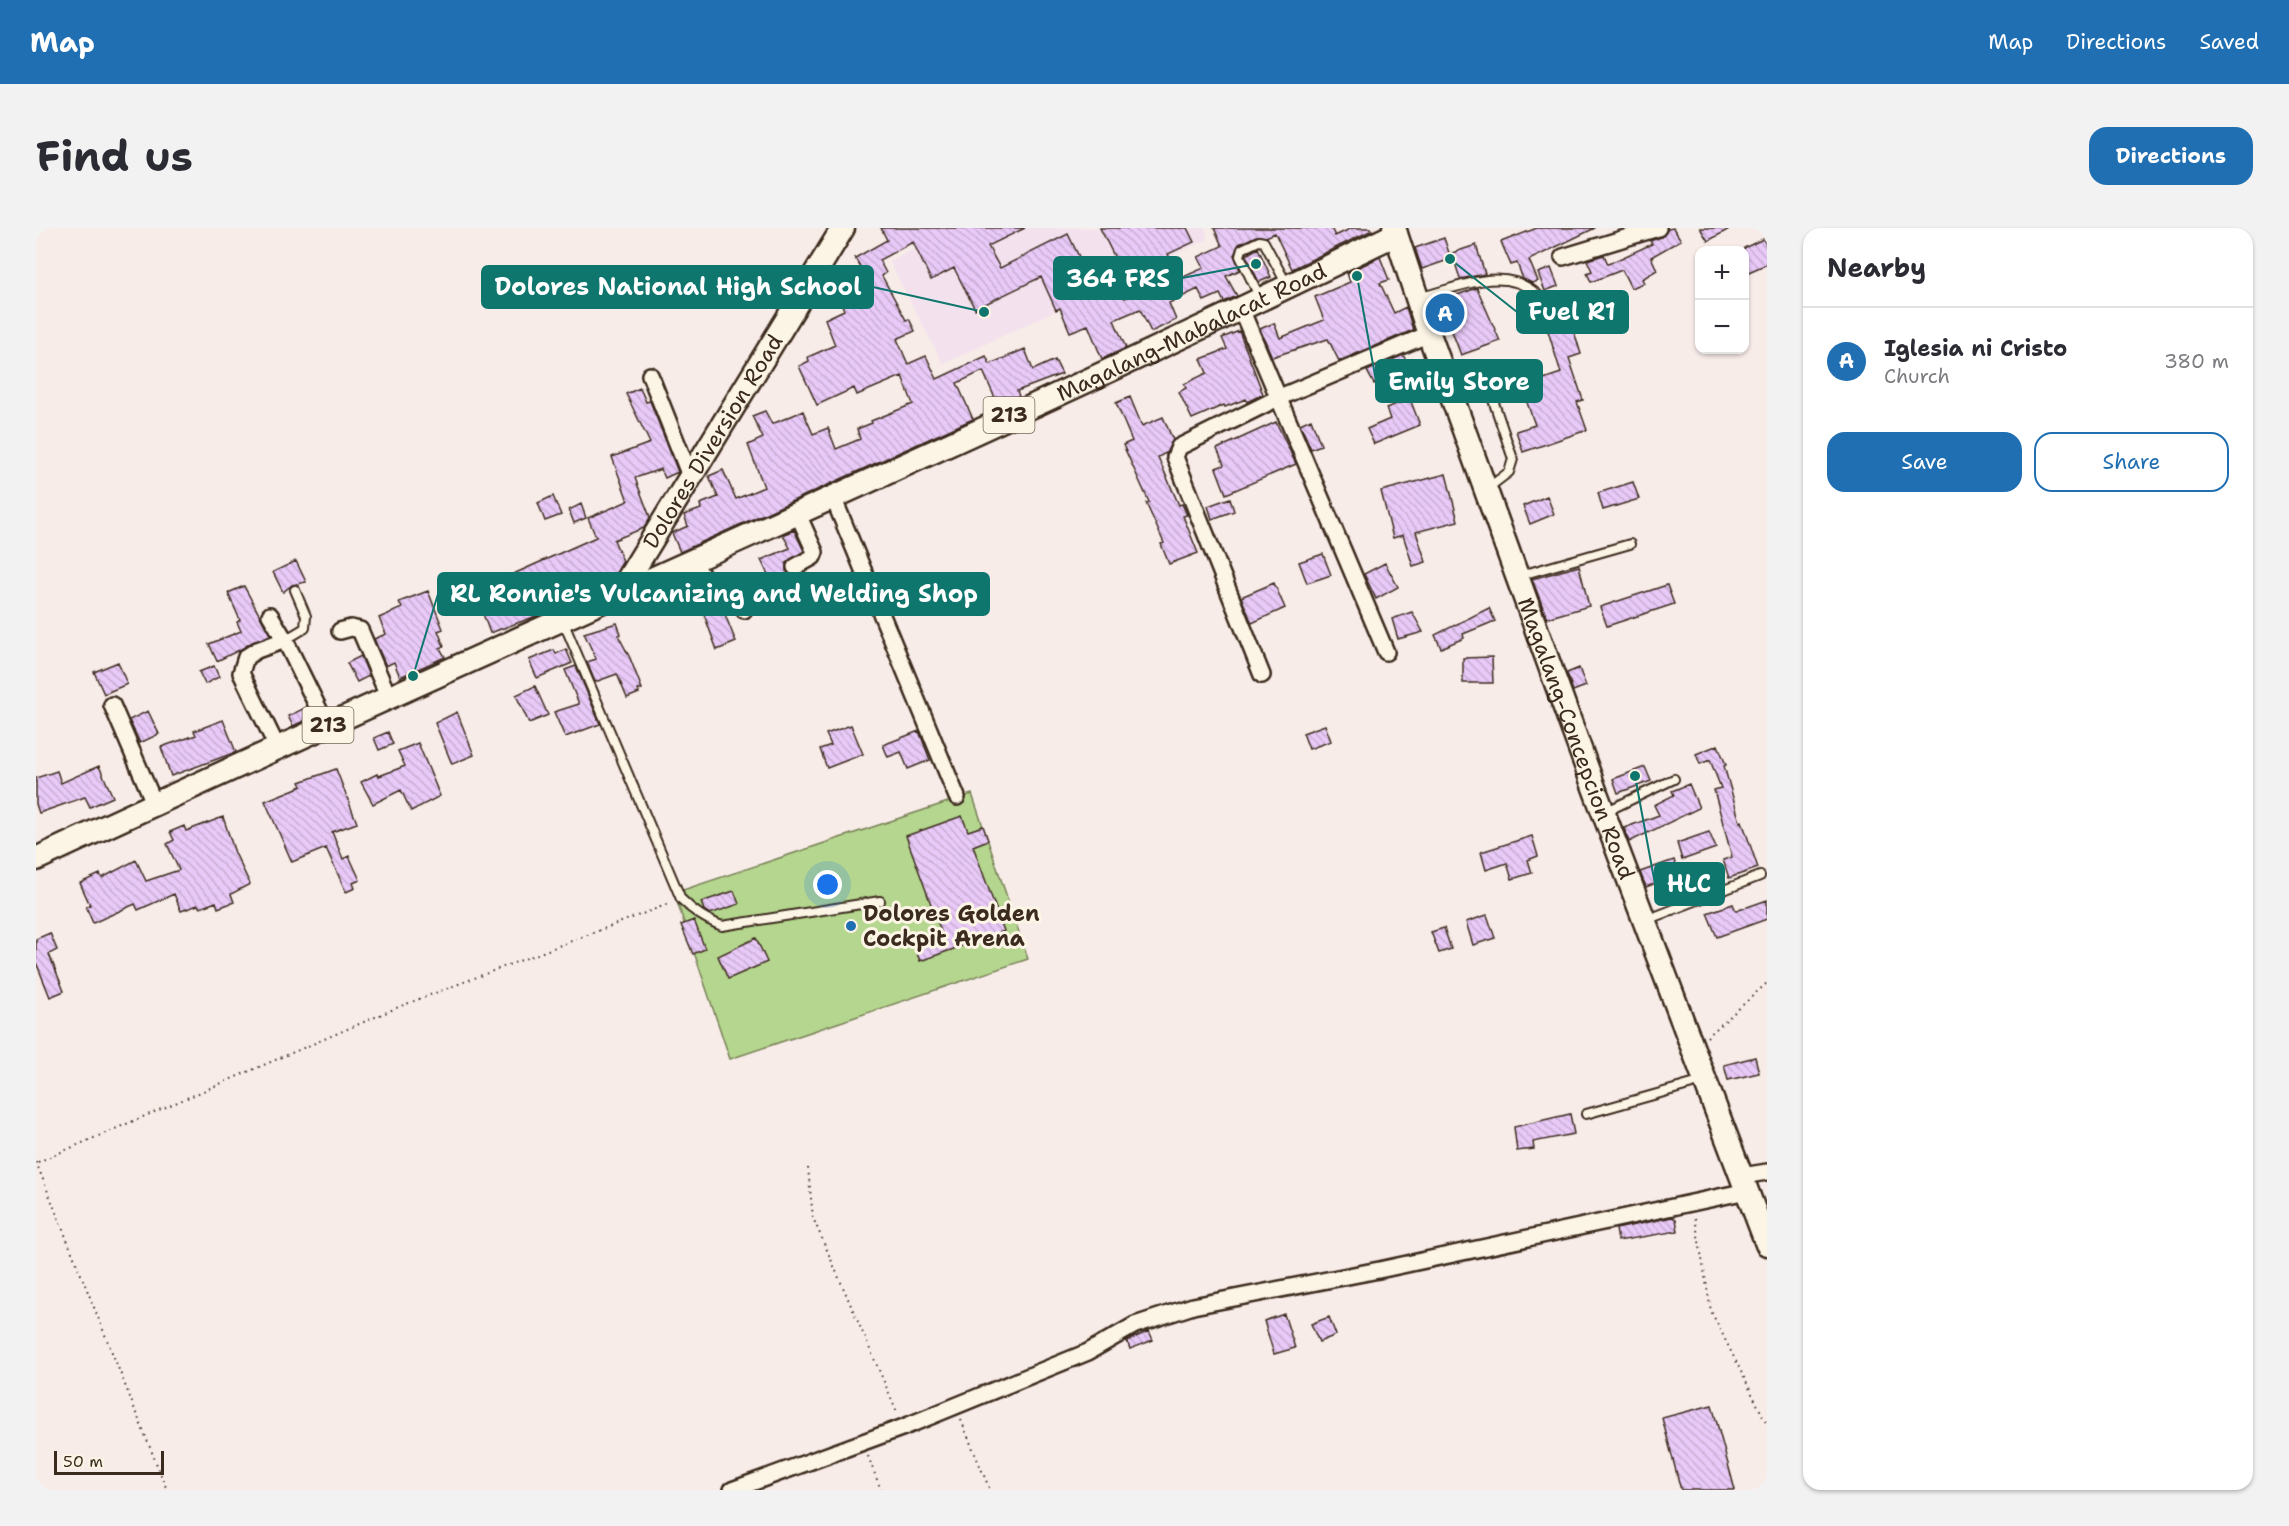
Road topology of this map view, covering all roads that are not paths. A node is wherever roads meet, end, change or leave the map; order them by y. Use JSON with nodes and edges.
{"nodes":[{"id":1,"x":843,"y":228,"type":"edge"},
{"id":2,"x":1658,"y":228,"type":"edge"},
{"id":3,"x":1395,"y":231,"type":"edge"},
{"id":4,"x":1563,"y":256,"type":"dead end"},
{"id":5,"x":1288,"y":287,"type":"junction"},
{"id":6,"x":1416,"y":298,"type":"junction"},
{"id":7,"x":1251,"y":304,"type":"junction"},
{"id":8,"x":1549,"y":305,"type":"dead end"},
{"id":9,"x":1429,"y":334,"type":"junction"},
{"id":10,"x":650,"y":375,"type":"dead end"},
{"id":11,"x":1280,"y":397,"type":"junction"},
{"id":12,"x":1492,"y":397,"type":"dead end"},
{"id":13,"x":690,"y":476,"type":"junction"},
{"id":14,"x":1485,"y":490,"type":"junction"},
{"id":15,"x":833,"y":497,"type":"junction"},
{"id":16,"x":796,"y":512,"type":"junction"},
{"id":17,"x":1630,"y":544,"type":"dead end"},
{"id":18,"x":692,"y":560,"type":"junction"},
{"id":19,"x":795,"y":567,"type":"dead end"},
{"id":20,"x":1517,"y":576,"type":"junction"},
{"id":21,"x":295,"y":590,"type":"dead end"},
{"id":22,"x":620,"y":592,"type":"junction"},
{"id":23,"x":744,"y":610,"type":"dead end"},
{"id":24,"x":270,"y":615,"type":"dead end"},
{"id":25,"x":563,"y":620,"type":"junction"},
{"id":26,"x":340,"y":632,"type":"dead end"},
{"id":27,"x":285,"y":640,"type":"junction"},
{"id":28,"x":1386,"y":652,"type":"dead end"},
{"id":29,"x":1262,"y":675,"type":"dead end"},
{"id":30,"x":389,"y":698,"type":"junction"},
{"id":31,"x":112,"y":705,"type":"dead end"},
{"id":32,"x":327,"y":726,"type":"junction"},
{"id":33,"x":278,"y":749,"type":"junction"},
{"id":34,"x":1674,"y":779,"type":"dead end"},
{"id":35,"x":957,"y":797,"type":"dead end"},
{"id":36,"x":155,"y":805,"type":"junction"},
{"id":37,"x":1603,"y":813,"type":"junction"},
{"id":38,"x":36,"y":859,"type":"edge"},
{"id":39,"x":1760,"y":876,"type":"dead end"},
{"id":40,"x":880,"y":901,"type":"dead end"},
{"id":41,"x":1644,"y":921,"type":"junction"},
{"id":42,"x":1705,"y":1081,"type":"junction"},
{"id":43,"x":1586,"y":1114,"type":"dead end"},
{"id":44,"x":1767,"y":1172,"type":"edge"},
{"id":45,"x":1744,"y":1184,"type":"junction"},
{"id":46,"x":1767,"y":1244,"type":"edge"},
{"id":47,"x":732,"y":1490,"type":"edge"}],
"edges":[{"from":1,"to":13,"type":"main road","name":"Dolores Diversion Road"},
{"from":2,"to":4,"type":"street"},
{"from":3,"to":5,"type":"main road","name":"Magalang-Mabalacat Road","number":"213"},
{"from":3,"to":6,"type":"main road","name":"Magalang-Concepcion Road"},
{"from":5,"to":7,"type":"main road","name":"Magalang-Mabalacat Road","number":"213"},
{"from":5,"to":7,"type":"lane"},
{"from":6,"to":8,"type":"lane"},
{"from":6,"to":9,"type":"main road","name":"Magalang-Concepcion Road"},
{"from":7,"to":11,"type":"street"},
{"from":7,"to":15,"type":"main road","name":"Magalang-Mabalacat Road","number":"213"},
{"from":9,"to":11,"type":"street"},
{"from":9,"to":14,"type":"main road","name":"Magalang-Concepcion Road"},
{"from":10,"to":13,"type":"street"},
{"from":11,"to":28,"type":"street"},
{"from":11,"to":29,"type":"street"},
{"from":12,"to":14,"type":"lane"},
{"from":13,"to":22,"type":"main road","name":"Dolores Diversion Road"},
{"from":14,"to":20,"type":"main road","name":"Magalang-Concepcion Road"},
{"from":15,"to":16,"type":"main road","name":"Magalang-Mabalacat Road","number":"213"},
{"from":15,"to":35,"type":"street"},
{"from":16,"to":18,"type":"main road","name":"Magalang-Mabalacat Road","number":"213"},
{"from":16,"to":19,"type":"street"},
{"from":17,"to":20,"type":"lane"},
{"from":18,"to":22,"type":"main road","name":"Magalang-Mabalacat Road","number":"213"},
{"from":18,"to":23,"type":"street"},
{"from":20,"to":37,"type":"main road","name":"Magalang-Concepcion Road"},
{"from":21,"to":27,"type":"lane"},
{"from":22,"to":25,"type":"main road","name":"Magalang-Mabalacat Road","number":"213"},
{"from":24,"to":27,"type":"street"},
{"from":25,"to":30,"type":"main road","name":"Magalang-Mabalacat Road","number":"213"},
{"from":25,"to":40,"type":"lane"},
{"from":26,"to":30,"type":"street"},
{"from":27,"to":32,"type":"street"},
{"from":27,"to":33,"type":"street"},
{"from":30,"to":32,"type":"main road","name":"Magalang-Mabalacat Road","number":"213"},
{"from":31,"to":36,"type":"street"},
{"from":32,"to":33,"type":"main road","name":"Magalang-Mabalacat Road","number":"213"},
{"from":33,"to":36,"type":"main road","name":"Magalang-Mabalacat Road","number":"213"},
{"from":34,"to":37,"type":"lane"},
{"from":36,"to":38,"type":"main road","name":"Magalang-Mabalacat Road","number":"213"},
{"from":37,"to":41,"type":"main road","name":"Magalang-Concepcion Road"},
{"from":39,"to":41,"type":"lane"},
{"from":41,"to":42,"type":"main road","name":"Magalang-Concepcion Road"},
{"from":42,"to":43,"type":"lane"},
{"from":42,"to":45,"type":"main road","name":"Magalang-Concepcion Road"},
{"from":44,"to":45,"type":"street"},
{"from":45,"to":46,"type":"main road","name":"Magalang-Concepcion Road"},
{"from":45,"to":47,"type":"street"}]}
